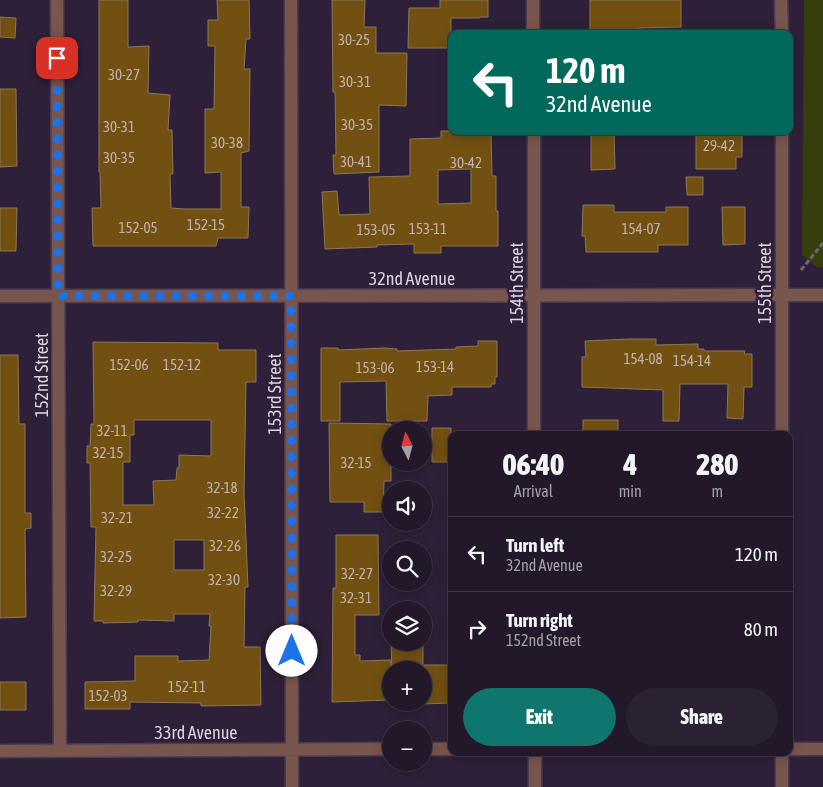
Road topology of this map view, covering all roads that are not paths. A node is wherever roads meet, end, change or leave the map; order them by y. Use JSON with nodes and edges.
{"nodes":[{"id":1,"x":57,"y":0,"type":"edge"},
{"id":2,"x":291,"y":0,"type":"edge"},
{"id":3,"x":533,"y":0,"type":"edge"},
{"id":4,"x":781,"y":0,"type":"edge"},
{"id":5,"x":534,"y":30,"type":"edge"},
{"id":6,"x":782,"y":30,"type":"edge"},
{"id":7,"x":534,"y":135,"type":"edge"},
{"id":8,"x":782,"y":135,"type":"edge"},
{"id":9,"x":782,"y":295,"type":"junction"},
{"id":10,"x":823,"y":295,"type":"edge"},
{"id":11,"x":0,"y":296,"type":"edge"},
{"id":12,"x":58,"y":296,"type":"junction"},
{"id":13,"x":291,"y":296,"type":"junction"},
{"id":14,"x":534,"y":296,"type":"junction"},
{"id":15,"x":534,"y":431,"type":"edge"},
{"id":16,"x":782,"y":431,"type":"edge"},
{"id":17,"x":292,"y":749,"type":"junction"},
{"id":18,"x":382,"y":749,"type":"edge"},
{"id":19,"x":432,"y":749,"type":"edge"},
{"id":20,"x":448,"y":749,"type":"edge"},
{"id":21,"x":793,"y":749,"type":"edge"},
{"id":22,"x":823,"y":749,"type":"edge"},
{"id":23,"x":60,"y":750,"type":"junction"},
{"id":24,"x":0,"y":751,"type":"edge"},
{"id":25,"x":535,"y":756,"type":"edge"},
{"id":26,"x":782,"y":756,"type":"edge"},
{"id":27,"x":292,"y":787,"type":"edge"},
{"id":28,"x":535,"y":787,"type":"edge"},
{"id":29,"x":782,"y":787,"type":"edge"}],
"edges":[{"from":1,"to":12,"type":"street","name":"152nd Street"},
{"from":2,"to":13,"type":"street","name":"153rd Street"},
{"from":3,"to":5,"type":"street"},
{"from":4,"to":6,"type":"street"},
{"from":7,"to":14,"type":"street","name":"154th Street"},
{"from":8,"to":9,"type":"street","name":"155th Street"},
{"from":9,"to":10,"type":"street","name":"32nd Avenue"},
{"from":9,"to":14,"type":"street","name":"32nd Avenue"},
{"from":9,"to":16,"type":"street","name":"155th Street"},
{"from":11,"to":12,"type":"street","name":"32nd Avenue"},
{"from":12,"to":13,"type":"street","name":"32nd Avenue"},
{"from":12,"to":23,"type":"street","name":"152nd Street"},
{"from":13,"to":14,"type":"street","name":"32nd Avenue"},
{"from":13,"to":17,"type":"street","name":"153rd Street"},
{"from":14,"to":15,"type":"street","name":"154th Street"},
{"from":17,"to":18,"type":"street","name":"33rd Avenue"},
{"from":17,"to":23,"type":"street","name":"33rd Avenue"},
{"from":17,"to":27,"type":"street","name":"153rd Street"},
{"from":19,"to":20,"type":"street"},
{"from":21,"to":22,"type":"street"},
{"from":23,"to":24,"type":"street","name":"33rd Avenue"},
{"from":25,"to":28,"type":"street"},
{"from":26,"to":29,"type":"street"}]}
